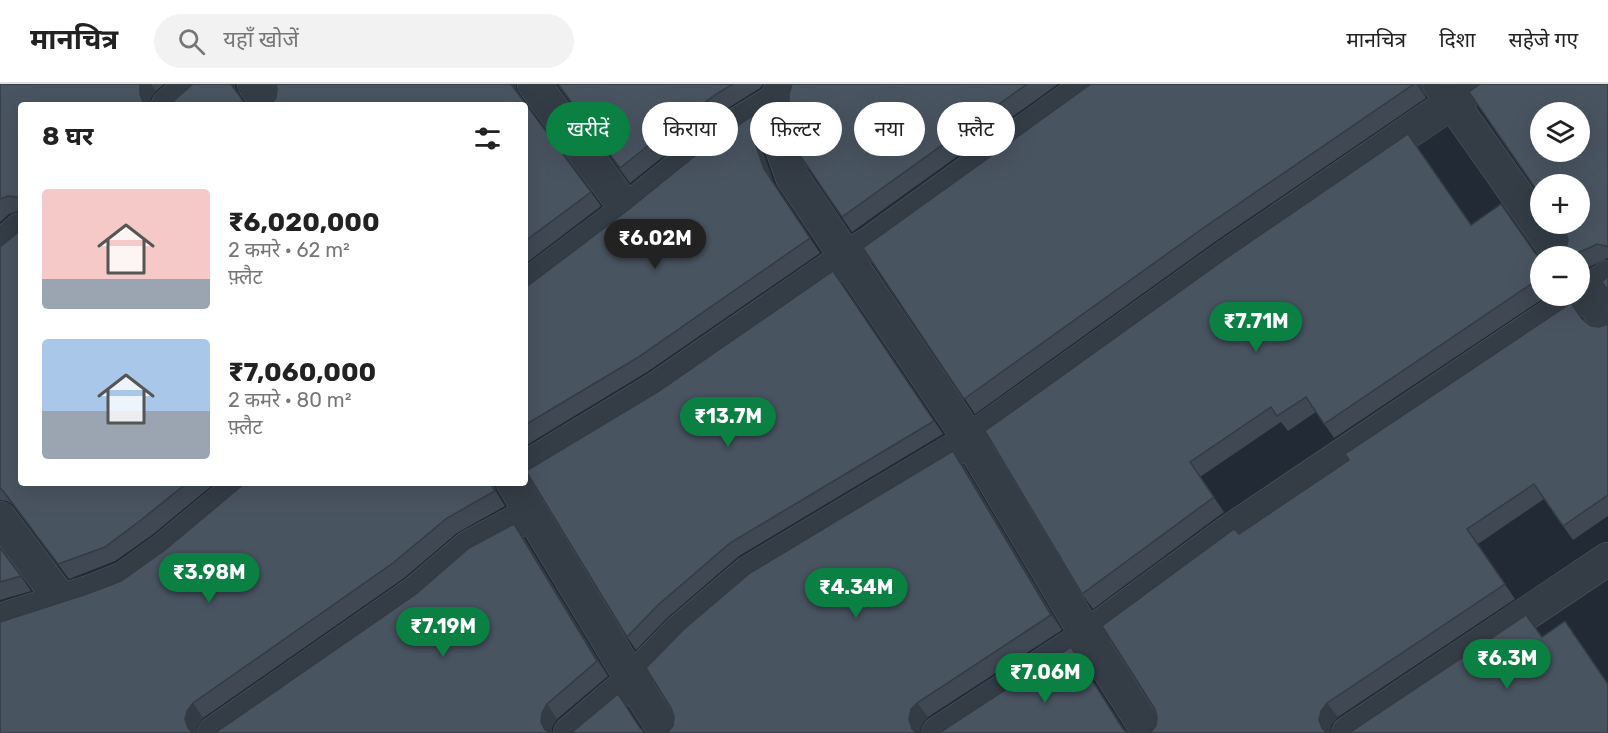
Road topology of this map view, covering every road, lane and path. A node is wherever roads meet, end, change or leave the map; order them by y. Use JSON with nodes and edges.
{"nodes":[{"id":1,"x":192,"y":84,"type":"edge"},
{"id":2,"x":254,"y":84,"type":"edge"},
{"id":3,"x":534,"y":84,"type":"edge"},
{"id":4,"x":784,"y":84,"type":"edge"},
{"id":5,"x":1479,"y":84,"type":"edge"},
{"id":6,"x":1082,"y":86,"type":"edge"},
{"id":7,"x":1446,"y":93,"type":"edge"},
{"id":8,"x":171,"y":102,"type":"edge"},
{"id":9,"x":267,"y":102,"type":"edge"},
{"id":10,"x":627,"y":210,"type":"junction"},
{"id":11,"x":18,"y":232,"type":"edge"},
{"id":12,"x":1553,"y":246,"type":"edge"},
{"id":13,"x":0,"y":247,"type":"edge"},
{"id":14,"x":847,"y":257,"type":"junction"},
{"id":15,"x":528,"y":285,"type":"edge"},
{"id":16,"x":1591,"y":285,"type":"edge"},
{"id":17,"x":1608,"y":323,"type":"edge"},
{"id":18,"x":970,"y":440,"type":"junction"},
{"id":19,"x":528,"y":466,"type":"edge"},
{"id":20,"x":240,"y":486,"type":"edge"},
{"id":21,"x":515,"y":486,"type":"edge"},
{"id":22,"x":530,"y":514,"type":"junction"},
{"id":23,"x":0,"y":518,"type":"edge"},
{"id":24,"x":1608,"y":559,"type":"edge"},
{"id":25,"x":62,"y":600,"type":"junction"},
{"id":26,"x":0,"y":620,"type":"edge"},
{"id":27,"x":1088,"y":636,"type":"junction"},
{"id":28,"x":632,"y":680,"type":"junction"},
{"id":29,"x":214,"y":733,"type":"edge"},
{"id":30,"x":570,"y":733,"type":"edge"},
{"id":31,"x":666,"y":733,"type":"edge"},
{"id":32,"x":938,"y":733,"type":"edge"},
{"id":33,"x":1149,"y":733,"type":"edge"},
{"id":34,"x":1348,"y":733,"type":"edge"}],
"edges":[{"from":1,"to":8,"type":"street"},
{"from":2,"to":9,"type":"street"},
{"from":3,"to":10,"type":"street"},
{"from":4,"to":10,"type":"street"},
{"from":4,"to":14,"type":"street"},
{"from":5,"to":7,"type":"street"},
{"from":6,"to":14,"type":"street"},
{"from":7,"to":12,"type":"street"},
{"from":7,"to":18,"type":"street"},
{"from":10,"to":15,"type":"street"},
{"from":11,"to":13,"type":"street"},
{"from":14,"to":18,"type":"street"},
{"from":14,"to":19,"type":"street"},
{"from":16,"to":17,"type":"street"},
{"from":16,"to":27,"type":"street"},
{"from":18,"to":27,"type":"street"},
{"from":18,"to":28,"type":"street"},
{"from":20,"to":25,"type":"street"},
{"from":21,"to":22,"type":"street"},
{"from":22,"to":28,"type":"street"},
{"from":22,"to":29,"type":"street"},
{"from":23,"to":25,"type":"street"},
{"from":24,"to":34,"type":"street"},
{"from":25,"to":26,"type":"street"},
{"from":27,"to":32,"type":"street"},
{"from":27,"to":33,"type":"street"},
{"from":28,"to":30,"type":"street"},
{"from":28,"to":31,"type":"street"}]}
